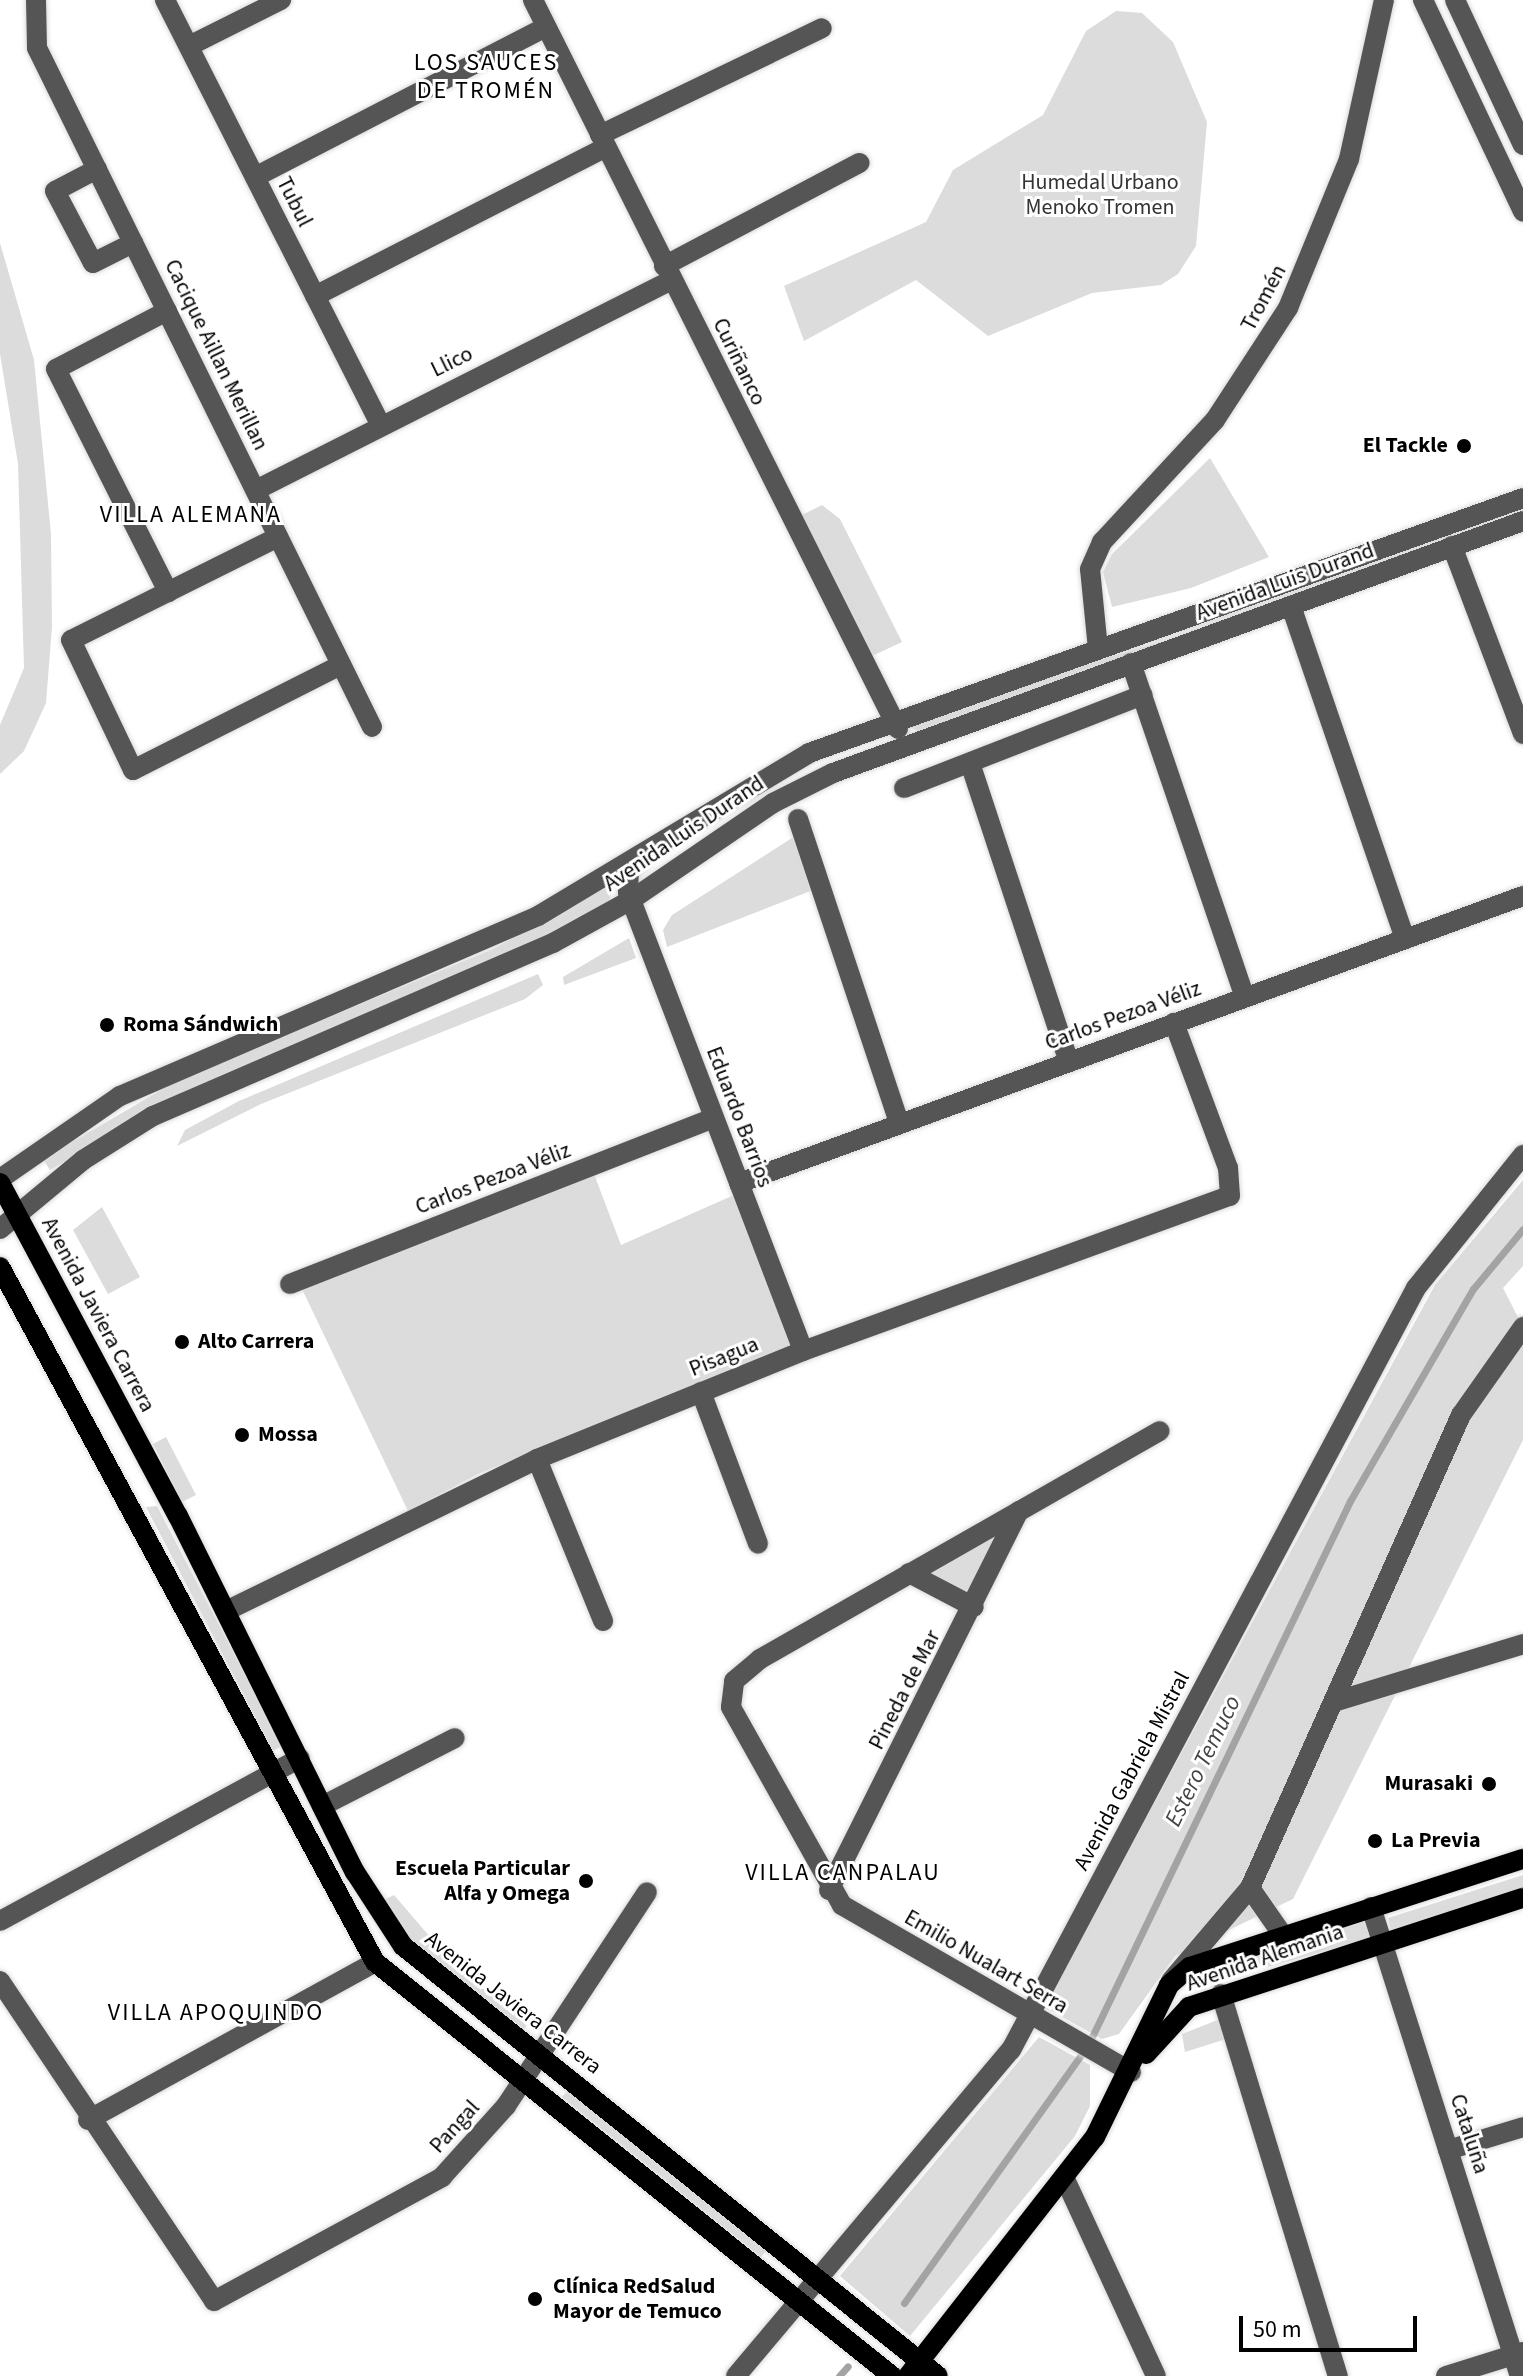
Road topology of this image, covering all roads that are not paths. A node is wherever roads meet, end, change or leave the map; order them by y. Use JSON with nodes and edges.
{"nodes":[{"id":1,"x":36,"y":0,"type":"edge"},
{"id":2,"x":165,"y":0,"type":"edge"},
{"id":3,"x":281,"y":0,"type":"edge"},
{"id":4,"x":533,"y":0,"type":"edge"},
{"id":5,"x":1384,"y":0,"type":"edge"},
{"id":6,"x":1423,"y":0,"type":"edge"},
{"id":7,"x":1455,"y":0,"type":"edge"},
{"id":8,"x":546,"y":27,"type":"junction"},
{"id":9,"x":822,"y":28,"type":"dead end"},
{"id":10,"x":189,"y":46,"type":"junction"},
{"id":11,"x":603,"y":141,"type":"junction"},
{"id":12,"x":1523,"y":145,"type":"edge"},
{"id":13,"x":859,"y":163,"type":"dead end"},
{"id":14,"x":97,"y":169,"type":"junction"},
{"id":15,"x":255,"y":177,"type":"junction"},
{"id":16,"x":1523,"y":212,"type":"edge"},
{"id":17,"x":133,"y":243,"type":"junction"},
{"id":18,"x":668,"y":273,"type":"junction"},
{"id":19,"x":315,"y":296,"type":"junction"},
{"id":20,"x":167,"y":311,"type":"junction"},
{"id":21,"x":381,"y":425,"type":"junction"},
{"id":22,"x":256,"y":490,"type":"junction"},
{"id":23,"x":1523,"y":498,"type":"edge"},
{"id":24,"x":1523,"y":521,"type":"edge"},
{"id":25,"x":278,"y":537,"type":"junction"},
{"id":26,"x":1452,"y":546,"type":"junction"},
{"id":27,"x":168,"y":592,"type":"junction"},
{"id":28,"x":1291,"y":606,"type":"junction"},
{"id":29,"x":1106,"y":646,"type":"junction"},
{"id":30,"x":1131,"y":663,"type":"junction"},
{"id":31,"x":341,"y":665,"type":"junction"},
{"id":32,"x":1142,"y":695,"type":"junction"},
{"id":33,"x":890,"y":720,"type":"junction"},
{"id":34,"x":372,"y":727,"type":"dead end"},
{"id":35,"x":1523,"y":734,"type":"edge"},
{"id":36,"x":908,"y":742,"type":"junction"},
{"id":37,"x":970,"y":763,"type":"junction"},
{"id":38,"x":904,"y":788,"type":"dead end"},
{"id":39,"x":798,"y":819,"type":"dead end"},
{"id":40,"x":681,"y":826,"type":"junction"},
{"id":41,"x":721,"y":835,"type":"junction"},
{"id":42,"x":657,"y":841,"type":"junction"},
{"id":43,"x":1523,"y":896,"type":"edge"},
{"id":44,"x":631,"y":900,"type":"junction"},
{"id":45,"x":1405,"y":939,"type":"junction"},
{"id":46,"x":1245,"y":997,"type":"junction"},
{"id":47,"x":1174,"y":1023,"type":"junction"},
{"id":48,"x":1069,"y":1062,"type":"junction"},
{"id":49,"x":714,"y":1118,"type":"junction"},
{"id":50,"x":899,"y":1122,"type":"junction"},
{"id":51,"x":1523,"y":1155,"type":"edge"},
{"id":52,"x":0,"y":1181,"type":"edge"},
{"id":53,"x":739,"y":1183,"type":"junction"},
{"id":54,"x":17,"y":1214,"type":"junction"},
{"id":55,"x":0,"y":1229,"type":"edge"},
{"id":56,"x":0,"y":1267,"type":"edge"},
{"id":57,"x":290,"y":1284,"type":"dead end"},
{"id":58,"x":1523,"y":1327,"type":"edge"},
{"id":59,"x":803,"y":1351,"type":"junction"},
{"id":60,"x":701,"y":1392,"type":"junction"},
{"id":61,"x":1159,"y":1431,"type":"dead end"},
{"id":62,"x":537,"y":1459,"type":"junction"},
{"id":63,"x":153,"y":1469,"type":"junction"},
{"id":64,"x":121,"y":1488,"type":"junction"},
{"id":65,"x":1019,"y":1511,"type":"junction"},
{"id":66,"x":758,"y":1544,"type":"dead end"},
{"id":67,"x":909,"y":1573,"type":"junction"},
{"id":68,"x":974,"y":1607,"type":"junction"},
{"id":69,"x":226,"y":1611,"type":"junction"},
{"id":70,"x":603,"y":1621,"type":"dead end"},
{"id":71,"x":1523,"y":1644,"type":"edge"},
{"id":72,"x":1337,"y":1701,"type":"junction"},
{"id":73,"x":455,"y":1738,"type":"dead end"},
{"id":74,"x":300,"y":1758,"type":"junction"},
{"id":75,"x":273,"y":1772,"type":"junction"},
{"id":76,"x":322,"y":1806,"type":"junction"},
{"id":77,"x":1523,"y":1859,"type":"edge"},
{"id":78,"x":1250,"y":1888,"type":"junction"},
{"id":79,"x":829,"y":1890,"type":"junction"},
{"id":80,"x":647,"y":1892,"type":"dead end"},
{"id":81,"x":1523,"y":1898,"type":"edge"},
{"id":82,"x":1371,"y":1907,"type":"junction"},
{"id":83,"x":0,"y":1921,"type":"edge"},
{"id":84,"x":1282,"y":1934,"type":"junction"},
{"id":85,"x":1383,"y":1943,"type":"junction"},
{"id":86,"x":375,"y":1962,"type":"junction"},
{"id":87,"x":0,"y":1981,"type":"edge"},
{"id":88,"x":1169,"y":1985,"type":"junction"},
{"id":89,"x":1221,"y":1994,"type":"junction"},
{"id":90,"x":1039,"y":2021,"type":"junction"},
{"id":91,"x":539,"y":2053,"type":"junction"},
{"id":92,"x":1131,"y":2072,"type":"junction"},
{"id":93,"x":522,"y":2079,"type":"junction"},
{"id":94,"x":88,"y":2120,"type":"junction"},
{"id":95,"x":1523,"y":2127,"type":"edge"},
{"id":96,"x":1448,"y":2150,"type":"junction"},
{"id":97,"x":1064,"y":2177,"type":"junction"},
{"id":98,"x":816,"y":2274,"type":"junction"},
{"id":99,"x":795,"y":2300,"type":"junction"},
{"id":100,"x":1518,"y":2354,"type":"edge"},
{"id":101,"x":914,"y":2368,"type":"edge"},
{"id":102,"x":736,"y":2376,"type":"edge"},
{"id":103,"x":892,"y":2376,"type":"edge"},
{"id":104,"x":938,"y":2376,"type":"edge"},
{"id":105,"x":1156,"y":2376,"type":"edge"},
{"id":106,"x":1338,"y":2376,"type":"edge"},
{"id":107,"x":1446,"y":2376,"type":"edge"},
{"id":108,"x":1520,"y":2376,"type":"edge"}],
"edges":[{"from":1,"to":14,"type":"street","name":"Cacique Aillan Merillan"},
{"from":2,"to":10,"type":"street","name":"Tubul"},
{"from":3,"to":10,"type":"street"},
{"from":4,"to":8,"type":"street","name":"Curiñanco"},
{"from":5,"to":29,"type":"street","name":"Tromén"},
{"from":6,"to":16,"type":"street"},
{"from":7,"to":12,"type":"street"},
{"from":8,"to":11,"type":"street","name":"Curiñanco"},
{"from":8,"to":15,"type":"street"},
{"from":9,"to":11,"type":"street"},
{"from":10,"to":15,"type":"street","name":"Tubul"},
{"from":11,"to":18,"type":"street","name":"Curiñanco"},
{"from":11,"to":19,"type":"street"},
{"from":13,"to":18,"type":"street","name":"Llico"},
{"from":14,"to":17,"type":"street","name":"Cacique Aillan Merillan"},
{"from":14,"to":17,"type":"street"},
{"from":15,"to":19,"type":"street","name":"Tubul"},
{"from":17,"to":20,"type":"street","name":"Cacique Aillan Merillan"},
{"from":18,"to":21,"type":"street","name":"Llico"},
{"from":18,"to":33,"type":"street","name":"Curiñanco"},
{"from":19,"to":21,"type":"street","name":"Tubul"},
{"from":20,"to":22,"type":"street","name":"Cacique Aillan Merillan"},
{"from":20,"to":27,"type":"street"},
{"from":21,"to":22,"type":"street","name":"Llico"},
{"from":22,"to":25,"type":"street","name":"Cacique Aillan Merillan"},
{"from":23,"to":29,"type":"street","name":"Avenida Luis Durand"},
{"from":24,"to":26,"type":"street","name":"Avenida Luis Durand"},
{"from":25,"to":27,"type":"street"},
{"from":25,"to":31,"type":"street","name":"Cacique Aillan Merillan"},
{"from":26,"to":28,"type":"street","name":"Avenida Luis Durand"},
{"from":26,"to":35,"type":"street"},
{"from":27,"to":31,"type":"street"},
{"from":28,"to":30,"type":"street","name":"Avenida Luis Durand"},
{"from":28,"to":45,"type":"street"},
{"from":29,"to":33,"type":"street","name":"Avenida Luis Durand"},
{"from":30,"to":32,"type":"street"},
{"from":30,"to":36,"type":"street","name":"Avenida Luis Durand"},
{"from":31,"to":34,"type":"street","name":"Cacique Aillan Merillan"},
{"from":32,"to":37,"type":"street"},
{"from":32,"to":46,"type":"street"},
{"from":33,"to":36,"type":"street","name":"Curiñanco"},
{"from":33,"to":40,"type":"street","name":"Avenida Luis Durand"},
{"from":36,"to":41,"type":"street","name":"Avenida Luis Durand"},
{"from":37,"to":38,"type":"street"},
{"from":37,"to":48,"type":"street"},
{"from":39,"to":50,"type":"street"},
{"from":40,"to":41,"type":"street"},
{"from":40,"to":42,"type":"street","name":"Avenida Luis Durand"},
{"from":41,"to":44,"type":"street","name":"Avenida Luis Durand"},
{"from":42,"to":44,"type":"street"},
{"from":42,"to":52,"type":"street","name":"Avenida Luis Durand"},
{"from":43,"to":45,"type":"street","name":"Carlos Pezoa Véliz"},
{"from":44,"to":49,"type":"street","name":"Eduardo Barrios"},
{"from":44,"to":54,"type":"street","name":"Avenida Luis Durand"},
{"from":45,"to":46,"type":"street","name":"Carlos Pezoa Véliz"},
{"from":46,"to":47,"type":"street","name":"Carlos Pezoa Véliz"},
{"from":47,"to":48,"type":"street","name":"Carlos Pezoa Véliz"},
{"from":47,"to":59,"type":"street","name":"Pisagua"},
{"from":48,"to":50,"type":"street","name":"Carlos Pezoa Véliz"},
{"from":49,"to":53,"type":"street","name":"Eduardo Barrios"},
{"from":49,"to":57,"type":"street","name":"Carlos Pezoa Véliz"},
{"from":50,"to":53,"type":"street","name":"Carlos Pezoa Véliz"},
{"from":51,"to":90,"type":"street","name":"Avenida Gabriela Mistral"},
{"from":52,"to":54,"type":"main road","name":"Avenida Javiera Carrera"},
{"from":53,"to":59,"type":"street","name":"Eduardo Barrios"},
{"from":54,"to":55,"type":"street","name":"Avenida Luis Durand"},
{"from":54,"to":63,"type":"main road","name":"Avenida Javiera Carrera"},
{"from":56,"to":64,"type":"main road"},
{"from":58,"to":72,"type":"street"},
{"from":59,"to":60,"type":"street","name":"Pisagua"},
{"from":60,"to":62,"type":"street","name":"Pisagua"},
{"from":60,"to":66,"type":"street"},
{"from":61,"to":65,"type":"street","name":"Emilio Nualart Serra"},
{"from":62,"to":69,"type":"street","name":"Pisagua"},
{"from":62,"to":70,"type":"street"},
{"from":63,"to":64,"type":"main road"},
{"from":63,"to":69,"type":"main road","name":"Avenida Javiera Carrera"},
{"from":64,"to":75,"type":"main road"},
{"from":65,"to":67,"type":"street","name":"Emilio Nualart Serra"},
{"from":65,"to":68,"type":"street","name":"Pineda de Mar"},
{"from":67,"to":68,"type":"street"},
{"from":67,"to":79,"type":"street","name":"Emilio Nualart Serra"},
{"from":68,"to":79,"type":"street","name":"Pineda de Mar"},
{"from":69,"to":74,"type":"main road","name":"Avenida Javiera Carrera"},
{"from":71,"to":72,"type":"street"},
{"from":72,"to":78,"type":"street"},
{"from":73,"to":76,"type":"street"},
{"from":74,"to":75,"type":"street"},
{"from":74,"to":76,"type":"main road","name":"Avenida Javiera Carrera"},
{"from":75,"to":83,"type":"street"},
{"from":75,"to":86,"type":"main road"},
{"from":76,"to":91,"type":"main road","name":"Avenida Javiera Carrera"},
{"from":77,"to":82,"type":"main road","name":"Avenida Alemania"},
{"from":78,"to":84,"type":"street"},
{"from":78,"to":88,"type":"street"},
{"from":79,"to":90,"type":"street","name":"Emilio Nualart Serra"},
{"from":80,"to":91,"type":"street","name":"Pangal"},
{"from":81,"to":85,"type":"main road","name":"Avenida Alemania"},
{"from":82,"to":84,"type":"main road","name":"Avenida Alemania"},
{"from":82,"to":85,"type":"street","name":"Cataluña"},
{"from":84,"to":88,"type":"main road","name":"Avenida Alemania"},
{"from":85,"to":89,"type":"main road","name":"Avenida Alemania"},
{"from":85,"to":96,"type":"street","name":"Cataluña"},
{"from":86,"to":93,"type":"main road"},
{"from":86,"to":94,"type":"street"},
{"from":87,"to":94,"type":"street"},
{"from":88,"to":92,"type":"main road","name":"Avenida Alemania"},
{"from":89,"to":92,"type":"main road","name":"Avenida Alemania"},
{"from":89,"to":106,"type":"street"},
{"from":90,"to":92,"type":"street","name":"Emilio Nualart Serra"},
{"from":90,"to":98,"type":"street","name":"Avenida Gabriela Mistral"},
{"from":91,"to":93,"type":"street","name":"Pangal"},
{"from":91,"to":98,"type":"main road","name":"Avenida Javiera Carrera"},
{"from":92,"to":97,"type":"main road"},
{"from":93,"to":94,"type":"street","name":"Pangal"},
{"from":93,"to":99,"type":"main road"},
{"from":95,"to":96,"type":"street"},
{"from":96,"to":100,"type":"street","name":"Cataluña"},
{"from":97,"to":101,"type":"main road"},
{"from":97,"to":105,"type":"street"},
{"from":98,"to":99,"type":"street","name":"Avenida Gabriela Mistral"},
{"from":98,"to":101,"type":"main road","name":"Avenida Javiera Carrera"},
{"from":99,"to":102,"type":"street","name":"Avenida Gabriela Mistral"},
{"from":99,"to":103,"type":"main road"},
{"from":100,"to":107,"type":"street"},
{"from":100,"to":108,"type":"street","name":"Cataluña"},
{"from":101,"to":104,"type":"main road","name":"Avenida Javiera Carrera"}]}
